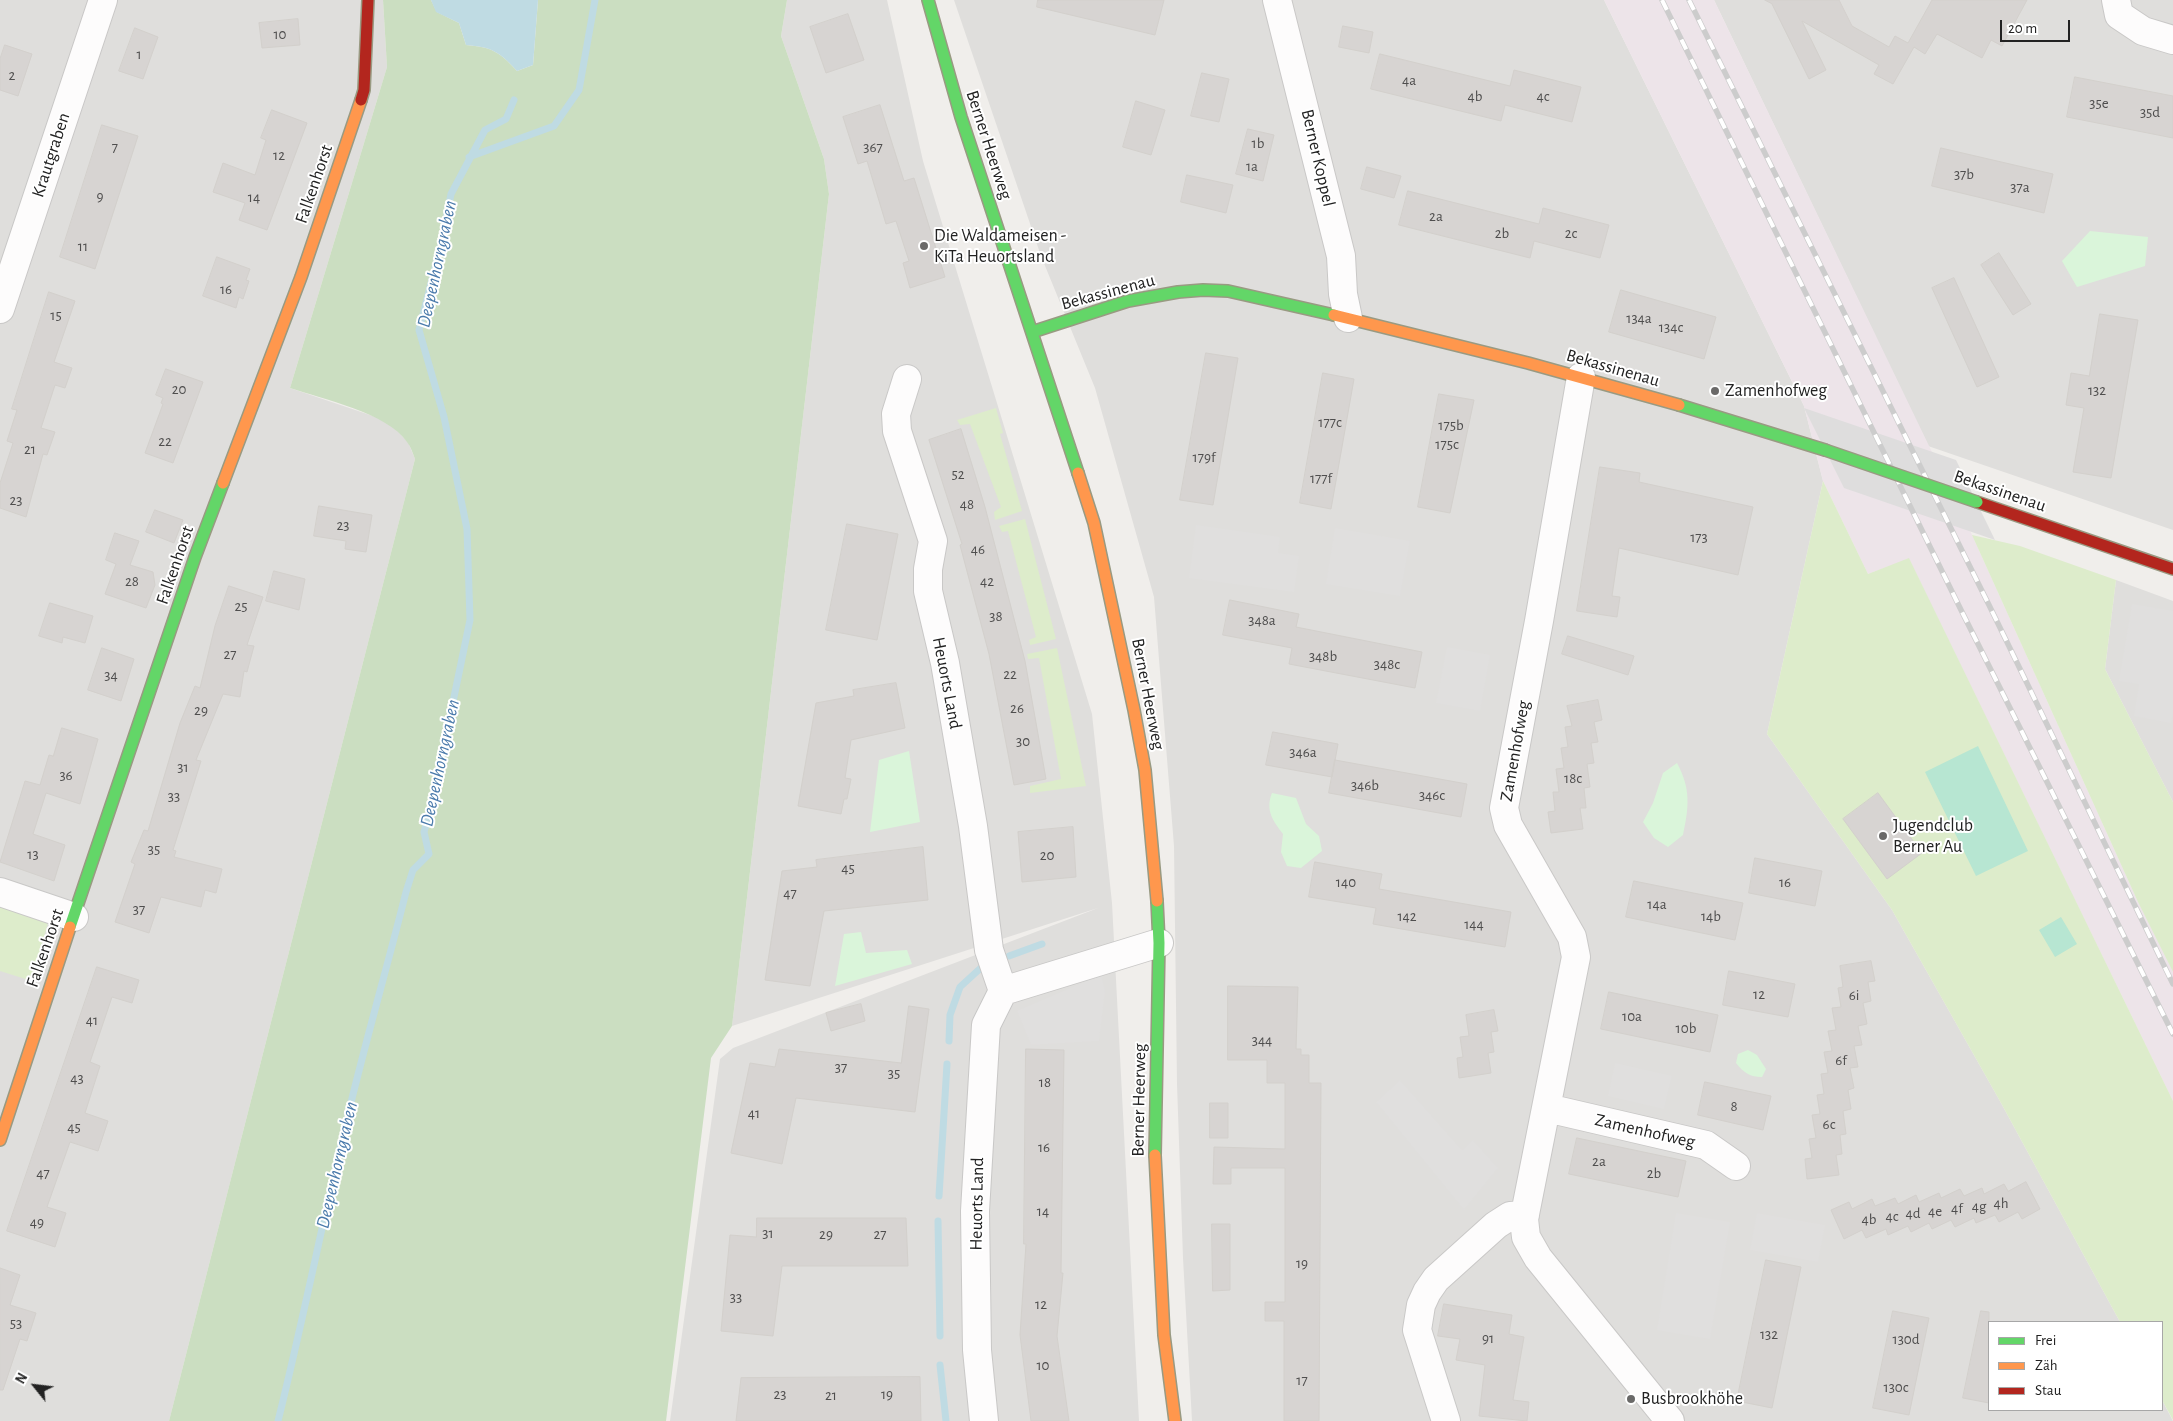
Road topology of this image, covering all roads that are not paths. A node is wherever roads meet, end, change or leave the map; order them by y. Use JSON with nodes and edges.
{"nodes":[{"id":1,"x":103,"y":0,"type":"edge"},
{"id":2,"x":368,"y":0,"type":"edge"},
{"id":3,"x":928,"y":0,"type":"edge"},
{"id":4,"x":1278,"y":0,"type":"edge"},
{"id":5,"x":2117,"y":8,"type":"edge"},
{"id":6,"x":2173,"y":40,"type":"edge"},
{"id":7,"x":0,"y":309,"type":"edge"},
{"id":8,"x":1348,"y":318,"type":"junction"},
{"id":9,"x":1032,"y":332,"type":"junction"},
{"id":10,"x":1581,"y":377,"type":"junction"},
{"id":11,"x":907,"y":379,"type":"dead end"},
{"id":12,"x":2173,"y":569,"type":"edge"},
{"id":13,"x":0,"y":892,"type":"edge"},
{"id":14,"x":74,"y":917,"type":"junction"},
{"id":15,"x":1159,"y":943,"type":"junction"},
{"id":16,"x":1002,"y":991,"type":"junction"},
{"id":17,"x":1547,"y":1108,"type":"junction"},
{"id":18,"x":0,"y":1140,"type":"edge"},
{"id":19,"x":1736,"y":1166,"type":"dead end"},
{"id":20,"x":1524,"y":1215,"type":"junction"},
{"id":21,"x":984,"y":1421,"type":"edge"},
{"id":22,"x":1175,"y":1421,"type":"edge"},
{"id":23,"x":1446,"y":1421,"type":"edge"},
{"id":24,"x":1670,"y":1421,"type":"edge"}],
"edges":[{"from":1,"to":7,"type":"street","name":"Krautgraben"},
{"from":2,"to":14,"type":"street","name":"Falkenhorst"},
{"from":3,"to":9,"type":"street","name":"Berner Heerweg"},
{"from":4,"to":8,"type":"street","name":"Berner Koppel"},
{"from":5,"to":6,"type":"street"},
{"from":8,"to":9,"type":"street","name":"Bekassinenau"},
{"from":8,"to":10,"type":"street","name":"Bekassinenau"},
{"from":9,"to":15,"type":"street","name":"Berner Heerweg"},
{"from":10,"to":12,"type":"street","name":"Bekassinenau","bridge":true},
{"from":10,"to":17,"type":"street","name":"Zamenhofweg"},
{"from":11,"to":16,"type":"street","name":"Heuorts Land"},
{"from":13,"to":14,"type":"street"},
{"from":14,"to":18,"type":"street","name":"Falkenhorst"},
{"from":15,"to":16,"type":"street"},
{"from":15,"to":22,"type":"street","name":"Berner Heerweg"},
{"from":16,"to":21,"type":"street","name":"Heuorts Land"},
{"from":17,"to":19,"type":"street","name":"Zamenhofweg"},
{"from":17,"to":20,"type":"street","name":"Zamenhofweg"},
{"from":20,"to":23,"type":"street"},
{"from":20,"to":24,"type":"street"}]}
